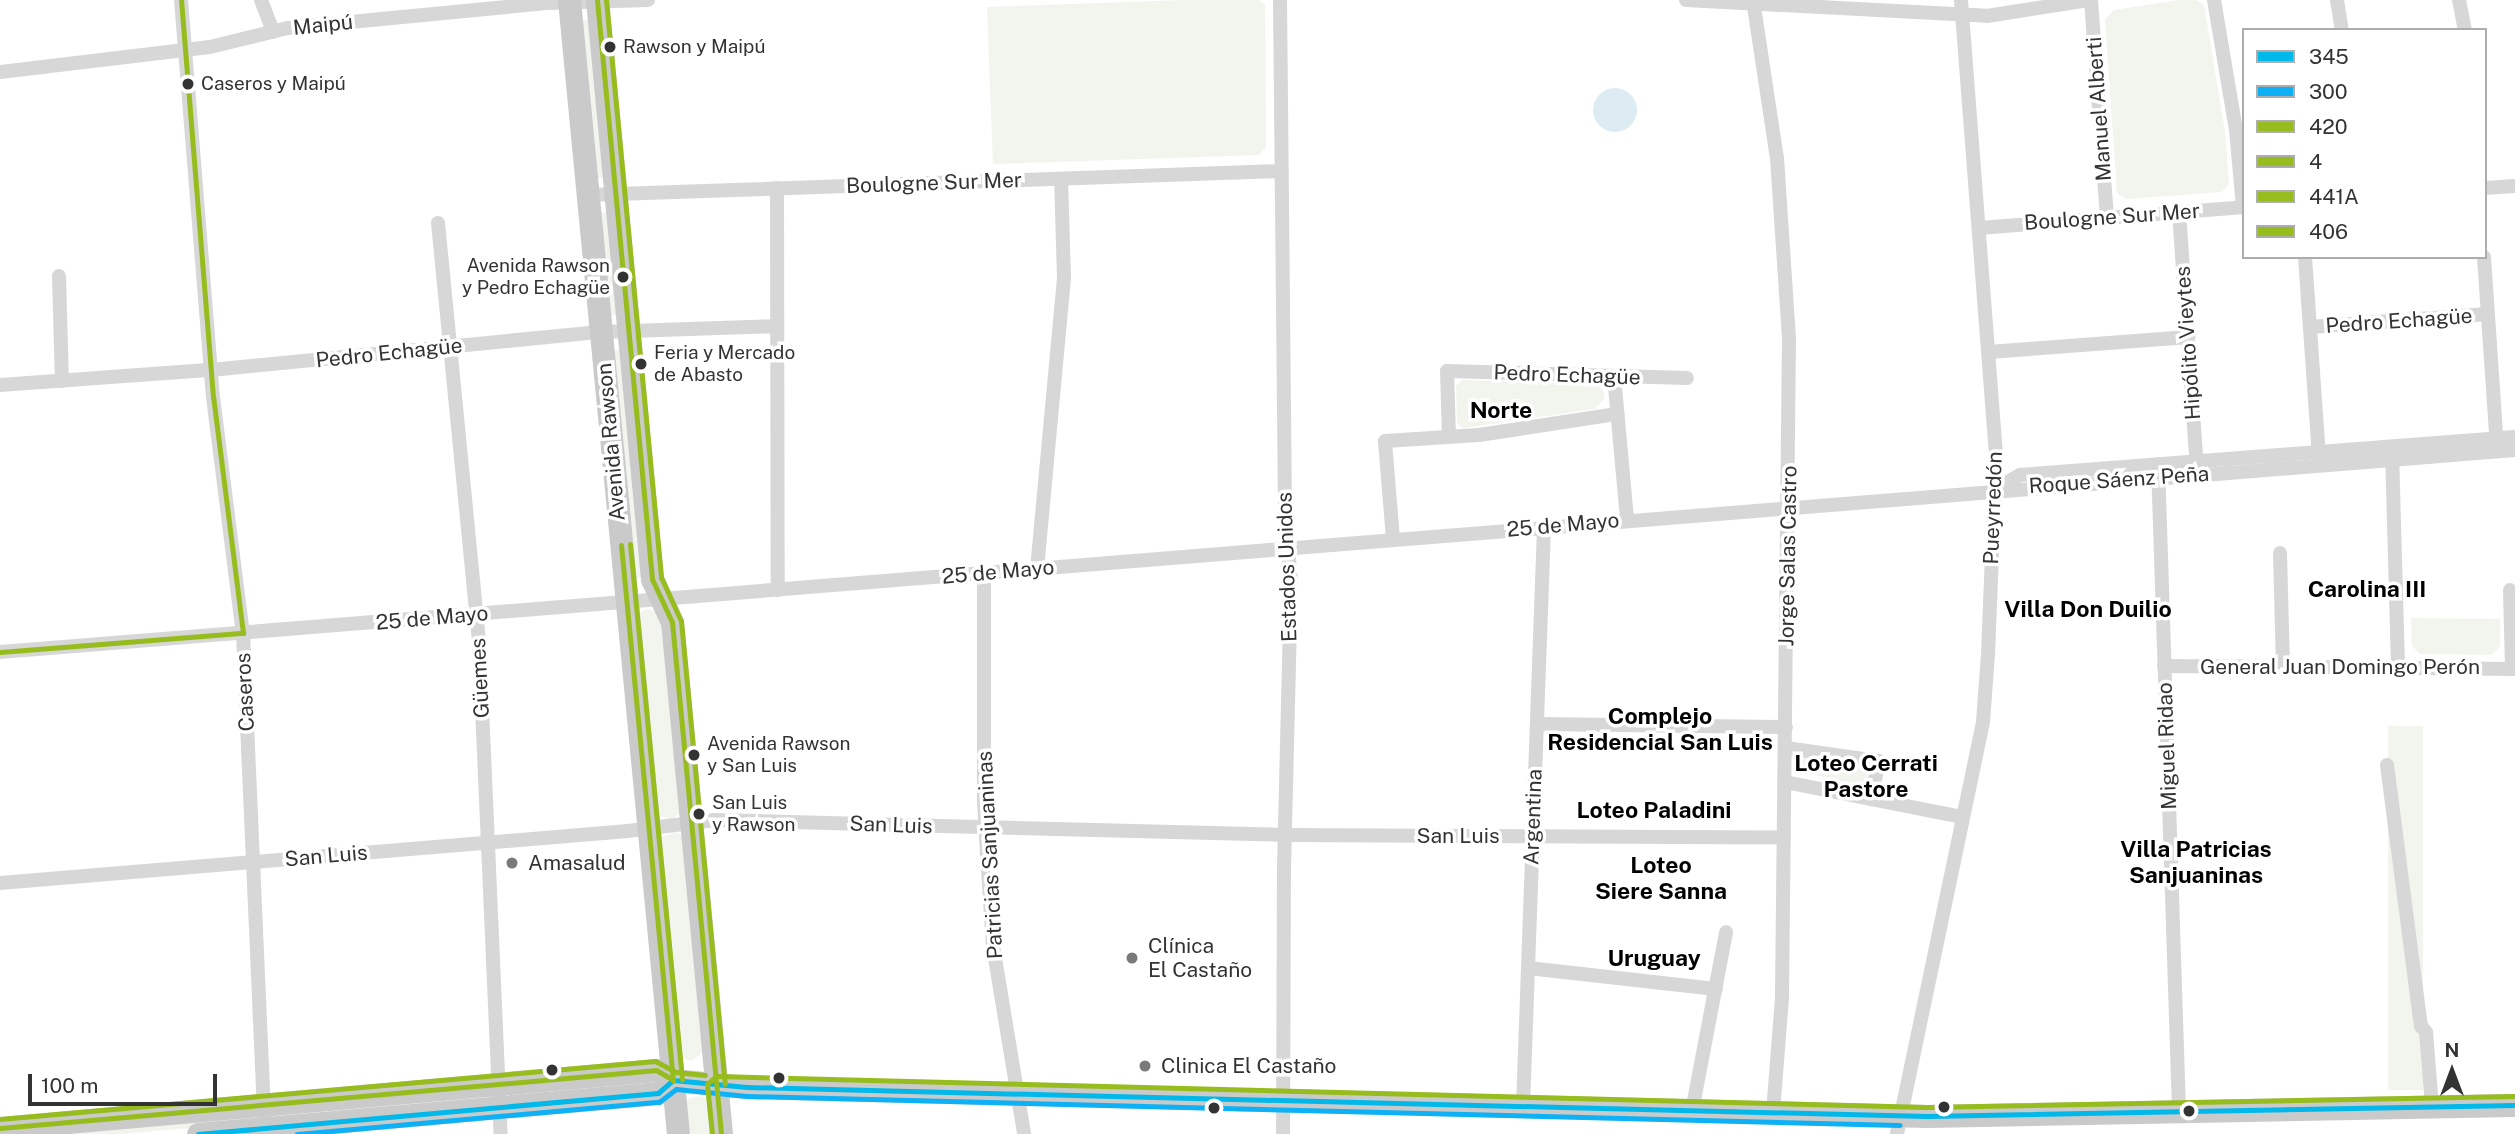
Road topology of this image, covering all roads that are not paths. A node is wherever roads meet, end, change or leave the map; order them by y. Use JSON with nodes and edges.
{"nodes":[{"id":1,"x":181,"y":0,"type":"edge"},
{"id":2,"x":261,"y":0,"type":"edge"},
{"id":3,"x":648,"y":0,"type":"edge"},
{"id":4,"x":1280,"y":0,"type":"edge"},
{"id":5,"x":1686,"y":0,"type":"edge"},
{"id":6,"x":2090,"y":0,"type":"edge"},
{"id":7,"x":2214,"y":0,"type":"edge"},
{"id":8,"x":2337,"y":0,"type":"edge"},
{"id":9,"x":2459,"y":0,"type":"edge"},
{"id":10,"x":569,"y":1,"type":"edge"},
{"id":11,"x":597,"y":1,"type":"edge"},
{"id":12,"x":1754,"y":2,"type":"edge"},
{"id":13,"x":1963,"y":7,"type":"edge"},
{"id":14,"x":2342,"y":28,"type":"edge"},
{"id":15,"x":2465,"y":28,"type":"edge"},
{"id":16,"x":273,"y":32,"type":"junction"},
{"id":17,"x":185,"y":51,"type":"junction"},
{"id":18,"x":0,"y":72,"type":"edge"},
{"id":19,"x":1282,"y":172,"type":"junction"},
{"id":20,"x":1060,"y":179,"type":"junction"},
{"id":21,"x":2515,"y":186,"type":"edge"},
{"id":22,"x":777,"y":188,"type":"junction"},
{"id":23,"x":2487,"y":188,"type":"edge"},
{"id":24,"x":587,"y":194,"type":"junction"},
{"id":25,"x":615,"y":194,"type":"junction"},
{"id":26,"x":2242,"y":196,"type":"edge"},
{"id":27,"x":2242,"y":207,"type":"edge"},
{"id":28,"x":2179,"y":212,"type":"junction"},
{"id":29,"x":2107,"y":218,"type":"junction"},
{"id":30,"x":438,"y":223,"type":"dead end"},
{"id":31,"x":1979,"y":228,"type":"junction"},
{"id":32,"x":2305,"y":259,"type":"edge"},
{"id":33,"x":2484,"y":259,"type":"edge"},
{"id":34,"x":59,"y":276,"type":"dead end"},
{"id":35,"x":2488,"y":314,"type":"junction"},
{"id":36,"x":777,"y":326,"type":"junction"},
{"id":37,"x":2310,"y":327,"type":"junction"},
{"id":38,"x":628,"y":330,"type":"junction"},
{"id":39,"x":600,"y":332,"type":"junction"},
{"id":40,"x":2188,"y":337,"type":"junction"},
{"id":41,"x":449,"y":347,"type":"junction"},
{"id":42,"x":1989,"y":352,"type":"junction"},
{"id":43,"x":211,"y":370,"type":"junction"},
{"id":44,"x":1614,"y":376,"type":"junction"},
{"id":45,"x":1687,"y":378,"type":"dead end"},
{"id":46,"x":62,"y":381,"type":"junction"},
{"id":47,"x":0,"y":385,"type":"edge"},
{"id":48,"x":1617,"y":414,"type":"junction"},
{"id":49,"x":1448,"y":437,"type":"junction"},
{"id":50,"x":2515,"y":437,"type":"edge"},
{"id":51,"x":2497,"y":444,"type":"junction"},
{"id":52,"x":2515,"y":450,"type":"edge"},
{"id":53,"x":2392,"y":453,"type":"junction"},
{"id":54,"x":2319,"y":458,"type":"junction"},
{"id":55,"x":2197,"y":468,"type":"junction"},
{"id":56,"x":2158,"y":471,"type":"junction"},
{"id":57,"x":1995,"y":489,"type":"junction"},
{"id":58,"x":1789,"y":506,"type":"junction"},
{"id":59,"x":1626,"y":520,"type":"junction"},
{"id":60,"x":1544,"y":527,"type":"junction"},
{"id":61,"x":1393,"y":539,"type":"junction"},
{"id":62,"x":1288,"y":548,"type":"junction"},
{"id":63,"x":2280,"y":553,"type":"dead end"},
{"id":64,"x":1037,"y":569,"type":"junction"},
{"id":65,"x":984,"y":573,"type":"junction"},
{"id":66,"x":778,"y":590,"type":"junction"},
{"id":67,"x":2510,"y":590,"type":"dead end"},
{"id":68,"x":662,"y":600,"type":"junction"},
{"id":69,"x":627,"y":602,"type":"junction"},
{"id":70,"x":476,"y":614,"type":"junction"},
{"id":71,"x":243,"y":633,"type":"junction"},
{"id":72,"x":0,"y":652,"type":"edge"},
{"id":73,"x":2164,"y":666,"type":"junction"},
{"id":74,"x":2283,"y":667,"type":"junction"},
{"id":75,"x":2398,"y":668,"type":"junction"},
{"id":76,"x":2514,"y":669,"type":"edge"},
{"id":77,"x":1536,"y":724,"type":"junction"},
{"id":78,"x":1786,"y":727,"type":"junction"},
{"id":79,"x":1786,"y":748,"type":"junction"},
{"id":80,"x":2387,"y":765,"type":"dead end"},
{"id":81,"x":1785,"y":782,"type":"junction"},
{"id":82,"x":1871,"y":799,"type":"junction"},
{"id":83,"x":1962,"y":817,"type":"junction"},
{"id":84,"x":691,"y":822,"type":"junction"},
{"id":85,"x":985,"y":827,"type":"junction"},
{"id":86,"x":649,"y":828,"type":"junction"},
{"id":87,"x":1286,"y":835,"type":"junction"},
{"id":88,"x":1532,"y":837,"type":"junction"},
{"id":89,"x":1784,"y":838,"type":"junction"},
{"id":90,"x":488,"y":843,"type":"junction"},
{"id":91,"x":253,"y":862,"type":"junction"},
{"id":92,"x":0,"y":883,"type":"edge"},
{"id":93,"x":1726,"y":932,"type":"dead end"},
{"id":94,"x":1528,"y":968,"type":"junction"},
{"id":95,"x":1716,"y":989,"type":"junction"},
{"id":96,"x":673,"y":1080,"type":"junction"},
{"id":97,"x":716,"y":1085,"type":"junction"},
{"id":98,"x":1017,"y":1094,"type":"junction"},
{"id":99,"x":499,"y":1096,"type":"junction"},
{"id":100,"x":1284,"y":1101,"type":"junction"},
{"id":101,"x":2515,"y":1105,"type":"edge"},
{"id":102,"x":1522,"y":1106,"type":"junction"},
{"id":103,"x":2432,"y":1106,"type":"junction"},
{"id":104,"x":1692,"y":1111,"type":"junction"},
{"id":105,"x":2179,"y":1111,"type":"junction"},
{"id":106,"x":1773,"y":1113,"type":"junction"},
{"id":107,"x":264,"y":1122,"type":"edge"},
{"id":108,"x":1899,"y":1125,"type":"edge"},
{"id":109,"x":0,"y":1128,"type":"edge"},
{"id":110,"x":198,"y":1134,"type":"edge"},
{"id":111,"x":501,"y":1134,"type":"edge"},
{"id":112,"x":678,"y":1134,"type":"edge"},
{"id":113,"x":721,"y":1134,"type":"edge"},
{"id":114,"x":1024,"y":1134,"type":"edge"},
{"id":115,"x":1283,"y":1134,"type":"edge"}],
"edges":[{"from":1,"to":17,"type":"street","name":"Caseros"},
{"from":2,"to":16,"type":"street"},
{"from":3,"to":11,"type":"street","name":"Maipú"},
{"from":4,"to":19,"type":"street","name":"Estados Unidos"},
{"from":5,"to":12,"type":"street"},
{"from":6,"to":13,"type":"street"},
{"from":6,"to":29,"type":"street","name":"Manuel Alberti"},
{"from":7,"to":26,"type":"street"},
{"from":8,"to":14,"type":"street"},
{"from":9,"to":15,"type":"street"},
{"from":10,"to":11,"type":"street","name":"Maipú"},
{"from":10,"to":16,"type":"street","name":"Maipú"},
{"from":10,"to":24,"type":"main road","name":"Avenida Rawson"},
{"from":11,"to":25,"type":"main road","name":"Avenida Rawson"},
{"from":12,"to":13,"type":"street"},
{"from":12,"to":58,"type":"street","name":"Jorge Salas Castro"},
{"from":13,"to":31,"type":"street","name":"Pueyrredón"},
{"from":16,"to":17,"type":"street","name":"Maipú"},
{"from":17,"to":18,"type":"street","name":"Maipú"},
{"from":17,"to":43,"type":"street","name":"Caseros"},
{"from":19,"to":20,"type":"street","name":"Boulogne Sur Mer"},
{"from":19,"to":62,"type":"street","name":"Estados Unidos"},
{"from":20,"to":22,"type":"street","name":"Boulogne Sur Mer"},
{"from":20,"to":64,"type":"street"},
{"from":21,"to":23,"type":"street"},
{"from":22,"to":25,"type":"street","name":"Boulogne Sur Mer"},
{"from":22,"to":36,"type":"street"},
{"from":24,"to":25,"type":"street","name":"Boulogne Sur Mer"},
{"from":24,"to":39,"type":"main road","name":"Avenida Rawson"},
{"from":25,"to":38,"type":"main road","name":"Avenida Rawson"},
{"from":27,"to":28,"type":"street","name":"Boulogne Sur Mer"},
{"from":28,"to":29,"type":"street","name":"Boulogne Sur Mer"},
{"from":28,"to":40,"type":"street","name":"Hipólito Vieytes"},
{"from":29,"to":31,"type":"street","name":"Boulogne Sur Mer"},
{"from":30,"to":41,"type":"street","name":"Güemes"},
{"from":31,"to":42,"type":"street","name":"Pueyrredón"},
{"from":32,"to":37,"type":"street"},
{"from":33,"to":35,"type":"street"},
{"from":34,"to":46,"type":"street"},
{"from":35,"to":37,"type":"street","name":"Pedro Echagüe"},
{"from":35,"to":51,"type":"street"},
{"from":36,"to":38,"type":"street","name":"Pedro Echagüe"},
{"from":36,"to":66,"type":"street"},
{"from":37,"to":54,"type":"street"},
{"from":38,"to":39,"type":"street","name":"Pedro Echagüe"},
{"from":38,"to":68,"type":"main road","name":"Avenida Rawson"},
{"from":39,"to":41,"type":"street","name":"Pedro Echagüe"},
{"from":39,"to":69,"type":"main road","name":"Avenida Rawson"},
{"from":40,"to":42,"type":"street"},
{"from":40,"to":55,"type":"street","name":"Hipólito Vieytes"},
{"from":41,"to":43,"type":"street","name":"Pedro Echagüe"},
{"from":41,"to":70,"type":"street","name":"Güemes"},
{"from":42,"to":57,"type":"street","name":"Pueyrredón"},
{"from":43,"to":46,"type":"street","name":"Pedro Echagüe"},
{"from":43,"to":71,"type":"street","name":"Caseros"},
{"from":44,"to":45,"type":"street","name":"Pedro Echagüe"},
{"from":44,"to":48,"type":"street"},
{"from":44,"to":49,"type":"street","name":"Pedro Echagüe"},
{"from":46,"to":47,"type":"street","name":"Pedro Echagüe"},
{"from":48,"to":49,"type":"street","name":"Pedro Echagüe"},
{"from":48,"to":59,"type":"street"},
{"from":49,"to":61,"type":"street","name":"Pedro Echagüe"},
{"from":50,"to":51,"type":"street","name":"Roque Sáenz Peña"},
{"from":51,"to":52,"type":"street","name":"Roque Sáenz Peña"},
{"from":51,"to":53,"type":"street","name":"Roque Sáenz Peña"},
{"from":53,"to":54,"type":"street","name":"Roque Sáenz Peña"},
{"from":53,"to":75,"type":"street"},
{"from":54,"to":55,"type":"street","name":"Roque Sáenz Peña"},
{"from":55,"to":56,"type":"street","name":"Roque Sáenz Peña"},
{"from":56,"to":57,"type":"street","name":"Roque Sáenz Peña"},
{"from":56,"to":73,"type":"street","name":"Miguel Ridao"},
{"from":57,"to":58,"type":"street","name":"25 de Mayo"},
{"from":57,"to":83,"type":"street","name":"Pueyrredón"},
{"from":58,"to":59,"type":"street","name":"25 de Mayo"},
{"from":58,"to":78,"type":"street","name":"Jorge Salas Castro"},
{"from":59,"to":60,"type":"street","name":"25 de Mayo"},
{"from":60,"to":61,"type":"street","name":"25 de Mayo"},
{"from":60,"to":77,"type":"street","name":"Argentina"},
{"from":61,"to":62,"type":"street","name":"25 de Mayo"},
{"from":62,"to":64,"type":"street","name":"25 de Mayo"},
{"from":62,"to":87,"type":"street","name":"Estados Unidos"},
{"from":63,"to":74,"type":"street"},
{"from":64,"to":65,"type":"street","name":"25 de Mayo"},
{"from":65,"to":66,"type":"street","name":"25 de Mayo"},
{"from":65,"to":85,"type":"street","name":"Patricias Sanjuaninas"},
{"from":66,"to":68,"type":"street","name":"25 de Mayo"},
{"from":67,"to":76,"type":"street"},
{"from":68,"to":69,"type":"street","name":"25 de Mayo"},
{"from":68,"to":84,"type":"main road","name":"Avenida Rawson"},
{"from":69,"to":70,"type":"street","name":"25 de Mayo"},
{"from":69,"to":86,"type":"main road","name":"Avenida Rawson"},
{"from":70,"to":71,"type":"street","name":"25 de Mayo"},
{"from":70,"to":90,"type":"street","name":"Güemes"},
{"from":71,"to":72,"type":"street","name":"25 de Mayo"},
{"from":71,"to":91,"type":"street","name":"Caseros"},
{"from":73,"to":74,"type":"street","name":"General Juan Domingo Perón"},
{"from":73,"to":105,"type":"street","name":"Miguel Ridao"},
{"from":74,"to":75,"type":"street","name":"General Juan Domingo Perón"},
{"from":75,"to":76,"type":"street","name":"General Juan Domingo Perón"},
{"from":77,"to":78,"type":"street"},
{"from":77,"to":88,"type":"street","name":"Argentina"},
{"from":78,"to":79,"type":"street","name":"Jorge Salas Castro"},
{"from":79,"to":81,"type":"street","name":"Jorge Salas Castro"},
{"from":79,"to":82,"type":"street"},
{"from":80,"to":103,"type":"street"},
{"from":81,"to":82,"type":"street"},
{"from":81,"to":89,"type":"street","name":"Jorge Salas Castro"},
{"from":82,"to":83,"type":"street"},
{"from":83,"to":108,"type":"street","name":"Pueyrredón"},
{"from":84,"to":85,"type":"street","name":"San Luis"},
{"from":84,"to":86,"type":"street","name":"San Luis"},
{"from":84,"to":97,"type":"main road","name":"Avenida Rawson"},
{"from":85,"to":87,"type":"street","name":"San Luis"},
{"from":85,"to":98,"type":"street","name":"Patricias Sanjuaninas"},
{"from":86,"to":90,"type":"street","name":"San Luis"},
{"from":86,"to":96,"type":"main road","name":"Avenida Rawson"},
{"from":87,"to":88,"type":"street","name":"San Luis"},
{"from":87,"to":100,"type":"street","name":"Estados Unidos"},
{"from":88,"to":89,"type":"street","name":"San Luis"},
{"from":88,"to":94,"type":"street","name":"Argentina"},
{"from":89,"to":106,"type":"street","name":"Jorge Salas Castro"},
{"from":90,"to":91,"type":"street","name":"San Luis"},
{"from":90,"to":99,"type":"street","name":"Güemes"},
{"from":91,"to":92,"type":"street","name":"San Luis"},
{"from":91,"to":107,"type":"street","name":"Caseros"},
{"from":93,"to":95,"type":"street"},
{"from":94,"to":95,"type":"street"},
{"from":94,"to":102,"type":"street","name":"Argentina"},
{"from":95,"to":104,"type":"street"},
{"from":96,"to":97,"type":"main road"},
{"from":96,"to":99,"type":"main road"},
{"from":96,"to":112,"type":"main road","name":"Avenida Rawson"},
{"from":97,"to":98,"type":"main road"},
{"from":97,"to":113,"type":"main road","name":"Avenida Rawson"},
{"from":98,"to":100,"type":"main road"},
{"from":98,"to":114,"type":"street","name":"Patricias Sanjuaninas"},
{"from":99,"to":107,"type":"main road"},
{"from":99,"to":111,"type":"street","name":"Güemes"},
{"from":100,"to":102,"type":"main road"},
{"from":100,"to":115,"type":"street","name":"Estados Unidos"},
{"from":101,"to":103,"type":"main road"},
{"from":102,"to":104,"type":"main road"},
{"from":103,"to":105,"type":"main road"},
{"from":104,"to":106,"type":"main road"},
{"from":105,"to":108,"type":"main road"},
{"from":106,"to":108,"type":"main road"},
{"from":107,"to":109,"type":"main road"},
{"from":107,"to":110,"type":"main road"}]}
